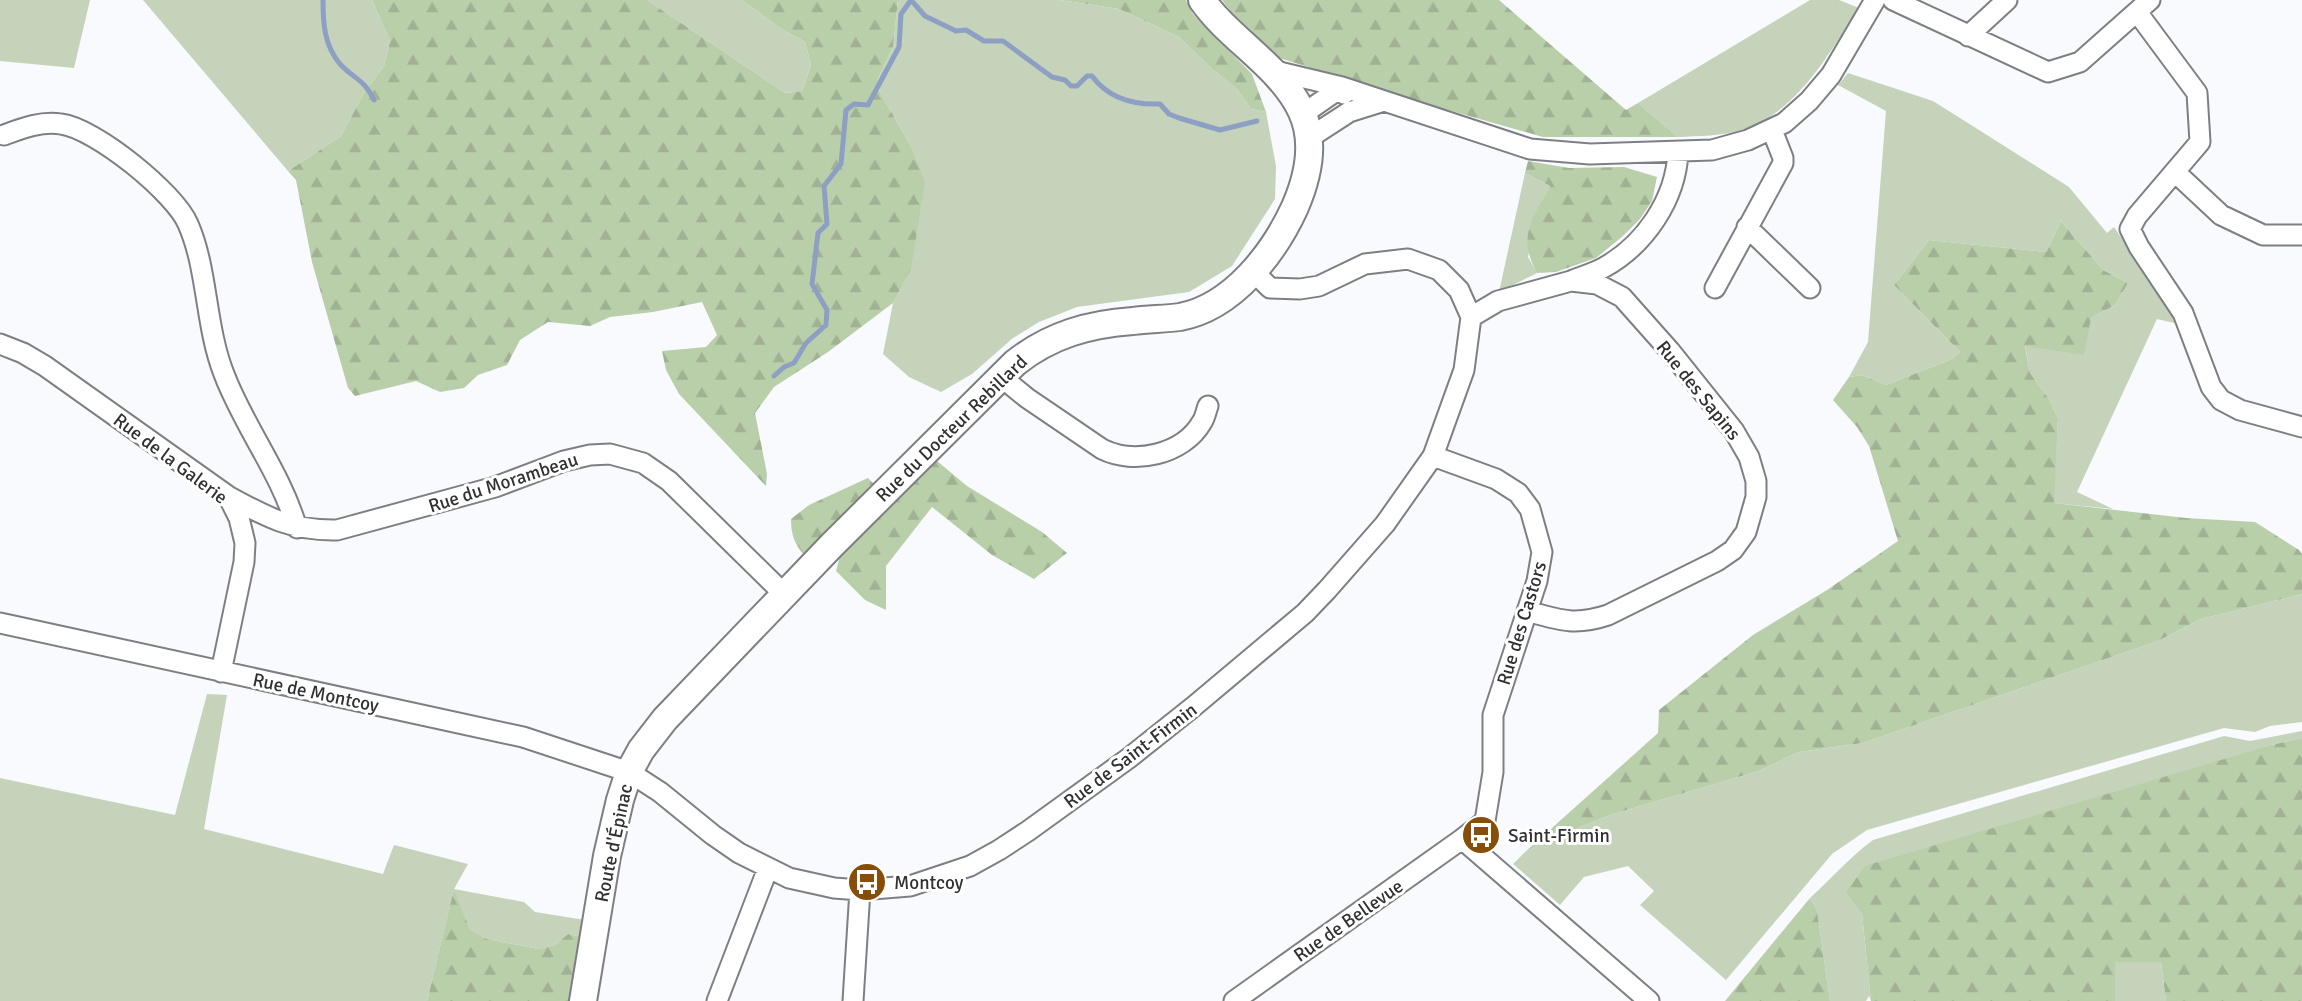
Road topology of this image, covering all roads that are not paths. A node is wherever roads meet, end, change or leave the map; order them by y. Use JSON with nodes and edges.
{"nodes":[{"id":1,"x":1202,"y":0,"type":"edge"},
{"id":2,"x":1875,"y":0,"type":"edge"},
{"id":3,"x":1893,"y":0,"type":"edge"},
{"id":4,"x":2007,"y":0,"type":"edge"},
{"id":5,"x":2144,"y":6,"type":"edge"},
{"id":6,"x":1968,"y":36,"type":"junction"},
{"id":7,"x":1271,"y":70,"type":"junction"},
{"id":8,"x":1342,"y":87,"type":"junction"},
{"id":9,"x":1384,"y":101,"type":"junction"},
{"id":10,"x":1349,"y":112,"type":"junction"},
{"id":11,"x":1306,"y":126,"type":"junction"},
{"id":12,"x":1772,"y":130,"type":"junction"},
{"id":13,"x":5,"y":135,"type":"dead end"},
{"id":14,"x":1678,"y":152,"type":"junction"},
{"id":15,"x":2175,"y":172,"type":"junction"},
{"id":16,"x":1747,"y":227,"type":"junction"},
{"id":17,"x":2302,"y":235,"type":"edge"},
{"id":18,"x":1253,"y":271,"type":"junction"},
{"id":19,"x":1571,"y":281,"type":"junction"},
{"id":20,"x":1715,"y":288,"type":"dead end"},
{"id":21,"x":1811,"y":288,"type":"dead end"},
{"id":22,"x":1471,"y":317,"type":"junction"},
{"id":23,"x":0,"y":344,"type":"edge"},
{"id":24,"x":1000,"y":376,"type":"junction"},
{"id":25,"x":1208,"y":406,"type":"dead end"},
{"id":26,"x":2302,"y":427,"type":"edge"},
{"id":27,"x":1433,"y":456,"type":"junction"},
{"id":28,"x":228,"y":496,"type":"junction"},
{"id":29,"x":297,"y":528,"type":"junction"},
{"id":30,"x":784,"y":594,"type":"junction"},
{"id":31,"x":1527,"y":611,"type":"junction"},
{"id":32,"x":0,"y":624,"type":"edge"},
{"id":33,"x":710,"y":671,"type":"joint"},
{"id":34,"x":221,"y":672,"type":"junction"},
{"id":35,"x":629,"y":772,"type":"junction"},
{"id":36,"x":1462,"y":839,"type":"junction"},
{"id":37,"x":768,"y":868,"type":"junction"},
{"id":38,"x":860,"y":890,"type":"junction"},
{"id":39,"x":583,"y":1001,"type":"edge"},
{"id":40,"x":717,"y":1001,"type":"edge"},
{"id":41,"x":853,"y":1001,"type":"edge"},
{"id":42,"x":1234,"y":1001,"type":"edge"},
{"id":43,"x":1649,"y":1001,"type":"edge"}],
"edges":[{"from":1,"to":7,"type":"main road"},
{"from":2,"to":12,"type":"street"},
{"from":3,"to":6,"type":"street"},
{"from":4,"to":6,"type":"street"},
{"from":5,"to":6,"type":"street"},
{"from":5,"to":15,"type":"street"},
{"from":7,"to":8,"type":"street"},
{"from":7,"to":11,"type":"main road"},
{"from":8,"to":9,"type":"street"},
{"from":8,"to":10,"type":"street"},
{"from":8,"to":11,"type":"street"},
{"from":9,"to":10,"type":"street"},
{"from":9,"to":14,"type":"street"},
{"from":10,"to":11,"type":"street"},
{"from":11,"to":18,"type":"main road","name":"Rue du Docteur Rebillard"},
{"from":12,"to":14,"type":"street"},
{"from":12,"to":16,"type":"street"},
{"from":13,"to":29,"type":"street"},
{"from":14,"to":19,"type":"street"},
{"from":15,"to":17,"type":"street"},
{"from":15,"to":26,"type":"street"},
{"from":16,"to":20,"type":"street"},
{"from":16,"to":21,"type":"street"},
{"from":18,"to":22,"type":"street"},
{"from":18,"to":24,"type":"main road","name":"Rue du Docteur Rebillard"},
{"from":19,"to":22,"type":"street","name":"Rue des Sapins"},
{"from":19,"to":31,"type":"street","name":"Rue des Sapins"},
{"from":22,"to":27,"type":"street","name":"Rue de Saint-Firmin"},
{"from":23,"to":28,"type":"street","name":"Rue de la Galerie"},
{"from":24,"to":25,"type":"street"},
{"from":24,"to":30,"type":"main road","name":"Rue du Docteur Rebillard"},
{"from":27,"to":31,"type":"street","name":"Rue des Castors"},
{"from":27,"to":38,"type":"street","name":"Rue de Saint-Firmin"},
{"from":28,"to":29,"type":"street","name":"Rue du Morambeau"},
{"from":28,"to":34,"type":"street","name":"Rue de la Galerie"},
{"from":29,"to":30,"type":"street","name":"Rue du Morambeau"},
{"from":30,"to":33,"type":"main road","name":"Rue du Docteur Rebillard"},
{"from":31,"to":36,"type":"street","name":"Rue des Castors"},
{"from":32,"to":34,"type":"street","name":"Rue de Montcoy"},
{"from":33,"to":35,"type":"main road","name":"Route d'Épinac"},
{"from":34,"to":35,"type":"street","name":"Rue de Montcoy"},
{"from":35,"to":37,"type":"street","name":"Rue de Saint-Firmin"},
{"from":35,"to":39,"type":"main road","name":"Route d'Épinac"},
{"from":36,"to":42,"type":"street","name":"Rue de Bellevue"},
{"from":36,"to":43,"type":"street"},
{"from":37,"to":38,"type":"street","name":"Rue de Saint-Firmin"},
{"from":37,"to":40,"type":"street"},
{"from":38,"to":41,"type":"street"}]}
